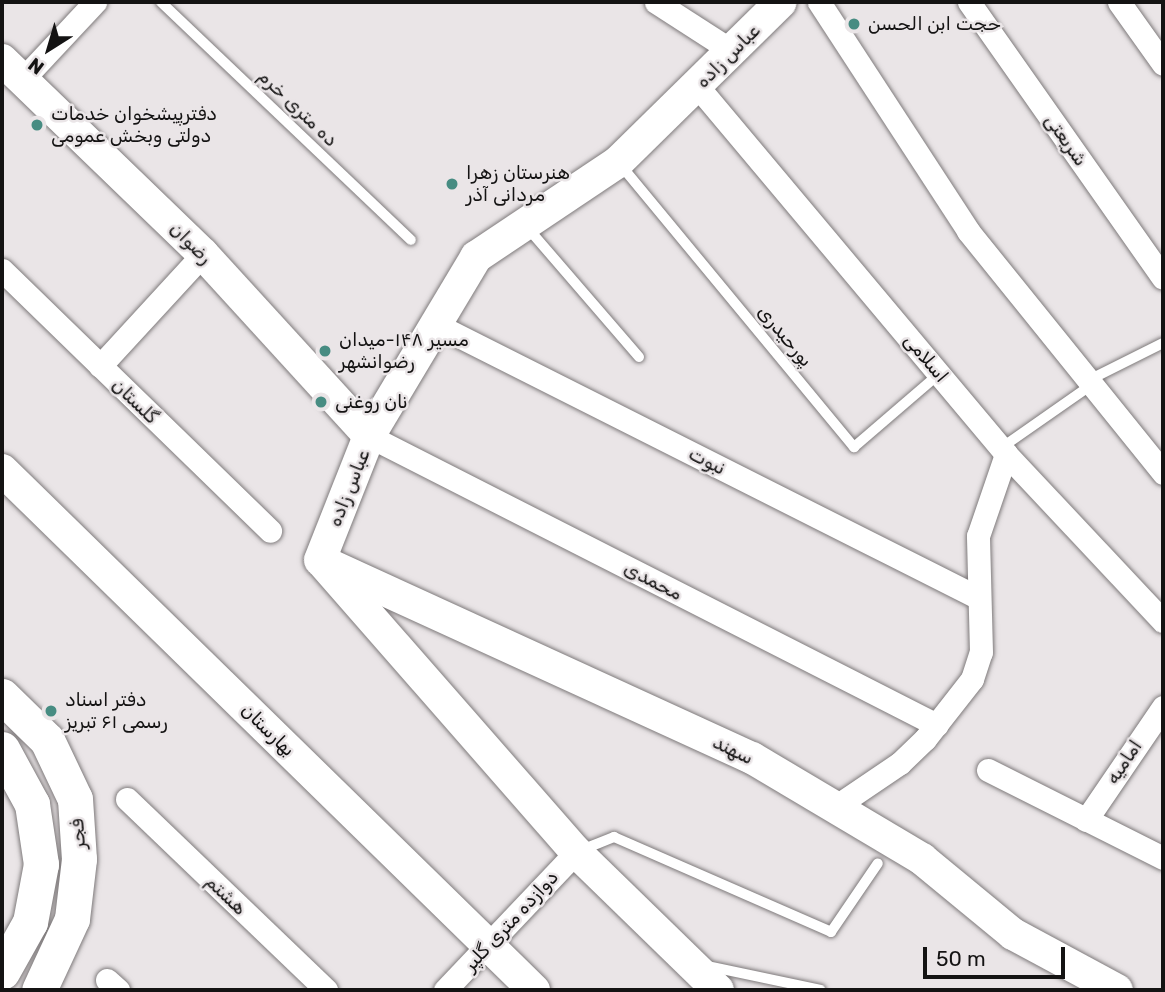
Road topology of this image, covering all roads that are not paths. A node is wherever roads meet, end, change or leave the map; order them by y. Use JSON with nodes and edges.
{"nodes":[{"id":1,"x":95,"y":2,"type":"edge"},
{"id":2,"x":161,"y":2,"type":"edge"},
{"id":3,"x":656,"y":2,"type":"edge"},
{"id":4,"x":781,"y":2,"type":"edge"},
{"id":5,"x":819,"y":2,"type":"edge"},
{"id":6,"x":969,"y":2,"type":"edge"},
{"id":7,"x":1119,"y":2,"type":"edge"},
{"id":8,"x":732,"y":51,"type":"junction"},
{"id":9,"x":1163,"y":64,"type":"edge"},
{"id":10,"x":12,"y":70,"type":"edge"},
{"id":11,"x":698,"y":87,"type":"junction"},
{"id":12,"x":618,"y":162,"type":"junction"},
{"id":13,"x":524,"y":224,"type":"junction"},
{"id":14,"x":411,"y":240,"type":"dead end"},
{"id":15,"x":203,"y":254,"type":"junction"},
{"id":16,"x":2,"y":270,"type":"edge"},
{"id":17,"x":1163,"y":278,"type":"edge"},
{"id":18,"x":435,"y":324,"type":"junction"},
{"id":19,"x":1163,"y":343,"type":"edge"},
{"id":20,"x":639,"y":357,"type":"dead end"},
{"id":21,"x":100,"y":366,"type":"junction"},
{"id":22,"x":939,"y":374,"type":"junction"},
{"id":23,"x":1088,"y":384,"type":"junction"},
{"id":24,"x":369,"y":436,"type":"junction"},
{"id":25,"x":1004,"y":451,"type":"junction"},
{"id":26,"x":2,"y":470,"type":"edge"},
{"id":27,"x":1163,"y":473,"type":"edge"},
{"id":28,"x":270,"y":531,"type":"dead end"},
{"id":29,"x":320,"y":560,"type":"junction"},
{"id":30,"x":979,"y":598,"type":"junction"},
{"id":31,"x":1163,"y":621,"type":"edge"},
{"id":32,"x":2,"y":696,"type":"edge"},
{"id":33,"x":1163,"y":707,"type":"edge"},
{"id":34,"x":937,"y":725,"type":"junction"},
{"id":35,"x":2,"y":749,"type":"edge"},
{"id":36,"x":988,"y":770,"type":"dead end"},
{"id":37,"x":127,"y":799,"type":"dead end"},
{"id":38,"x":835,"y":807,"type":"junction"},
{"id":39,"x":1086,"y":820,"type":"junction"},
{"id":40,"x":576,"y":852,"type":"junction"},
{"id":41,"x":1163,"y":858,"type":"edge"},
{"id":42,"x":878,"y":863,"type":"dead end"},
{"id":43,"x":488,"y":946,"type":"junction"},
{"id":44,"x":691,"y":962,"type":"junction"},
{"id":45,"x":2,"y":972,"type":"edge"},
{"id":46,"x":38,"y":990,"type":"edge"},
{"id":47,"x":326,"y":990,"type":"edge"},
{"id":48,"x":445,"y":990,"type":"edge"},
{"id":49,"x":534,"y":990,"type":"edge"},
{"id":50,"x":718,"y":990,"type":"edge"},
{"id":51,"x":821,"y":990,"type":"edge"},
{"id":52,"x":1117,"y":990,"type":"edge"}],
"edges":[{"from":1,"to":10,"type":"street"},
{"from":2,"to":14,"type":"lane","name":"ده متری خرم"},
{"from":3,"to":8,"type":"street"},
{"from":4,"to":8,"type":"main road","name":"عباس زاده"},
{"from":5,"to":23,"type":"street"},
{"from":6,"to":17,"type":"street","name":"شریعتی"},
{"from":7,"to":9,"type":"street"},
{"from":8,"to":11,"type":"main road","name":"عباس زاده"},
{"from":10,"to":15,"type":"main road","name":"رضوان"},
{"from":11,"to":12,"type":"main road","name":"عباس زاده"},
{"from":11,"to":22,"type":"street","name":"اسلامی"},
{"from":12,"to":13,"type":"main road","name":"عباس زاده"},
{"from":12,"to":22,"type":"lane","name":"پورحیدری"},
{"from":13,"to":18,"type":"main road","name":"عباس زاده"},
{"from":13,"to":20,"type":"lane"},
{"from":15,"to":21,"type":"street"},
{"from":15,"to":24,"type":"main road","name":"رضوان"},
{"from":16,"to":21,"type":"street","name":"گلستان"},
{"from":18,"to":24,"type":"main road","name":"عباس زاده"},
{"from":18,"to":30,"type":"street","name":"نبوت"},
{"from":19,"to":23,"type":"lane"},
{"from":21,"to":28,"type":"street","name":"گلستان"},
{"from":22,"to":25,"type":"street","name":"اسلامی"},
{"from":23,"to":25,"type":"lane"},
{"from":23,"to":27,"type":"street"},
{"from":24,"to":29,"type":"main road","name":"عباس زاده"},
{"from":24,"to":34,"type":"street","name":"محمدی"},
{"from":25,"to":30,"type":"street"},
{"from":25,"to":31,"type":"street","name":"اسلامی"},
{"from":26,"to":43,"type":"main road","name":"بهارستان"},
{"from":29,"to":38,"type":"main road","name":"سهند"},
{"from":29,"to":40,"type":"main road"},
{"from":30,"to":34,"type":"street"},
{"from":32,"to":46,"type":"main road","name":"فجر"},
{"from":33,"to":39,"type":"street","name":"امامیه"},
{"from":34,"to":38,"type":"street"},
{"from":35,"to":45,"type":"main road","name":"فجر"},
{"from":36,"to":39,"type":"street"},
{"from":37,"to":47,"type":"street","name":"هشتم"},
{"from":38,"to":52,"type":"main road","name":"سهند"},
{"from":39,"to":41,"type":"street"},
{"from":40,"to":42,"type":"lane"},
{"from":40,"to":43,"type":"street","name":"دوازده متری گلپر"},
{"from":40,"to":44,"type":"main road"},
{"from":43,"to":48,"type":"street","name":"دوازده متری گلپر"},
{"from":43,"to":49,"type":"main road","name":"بهارستان"},
{"from":44,"to":50,"type":"main road"},
{"from":44,"to":51,"type":"lane"}]}
